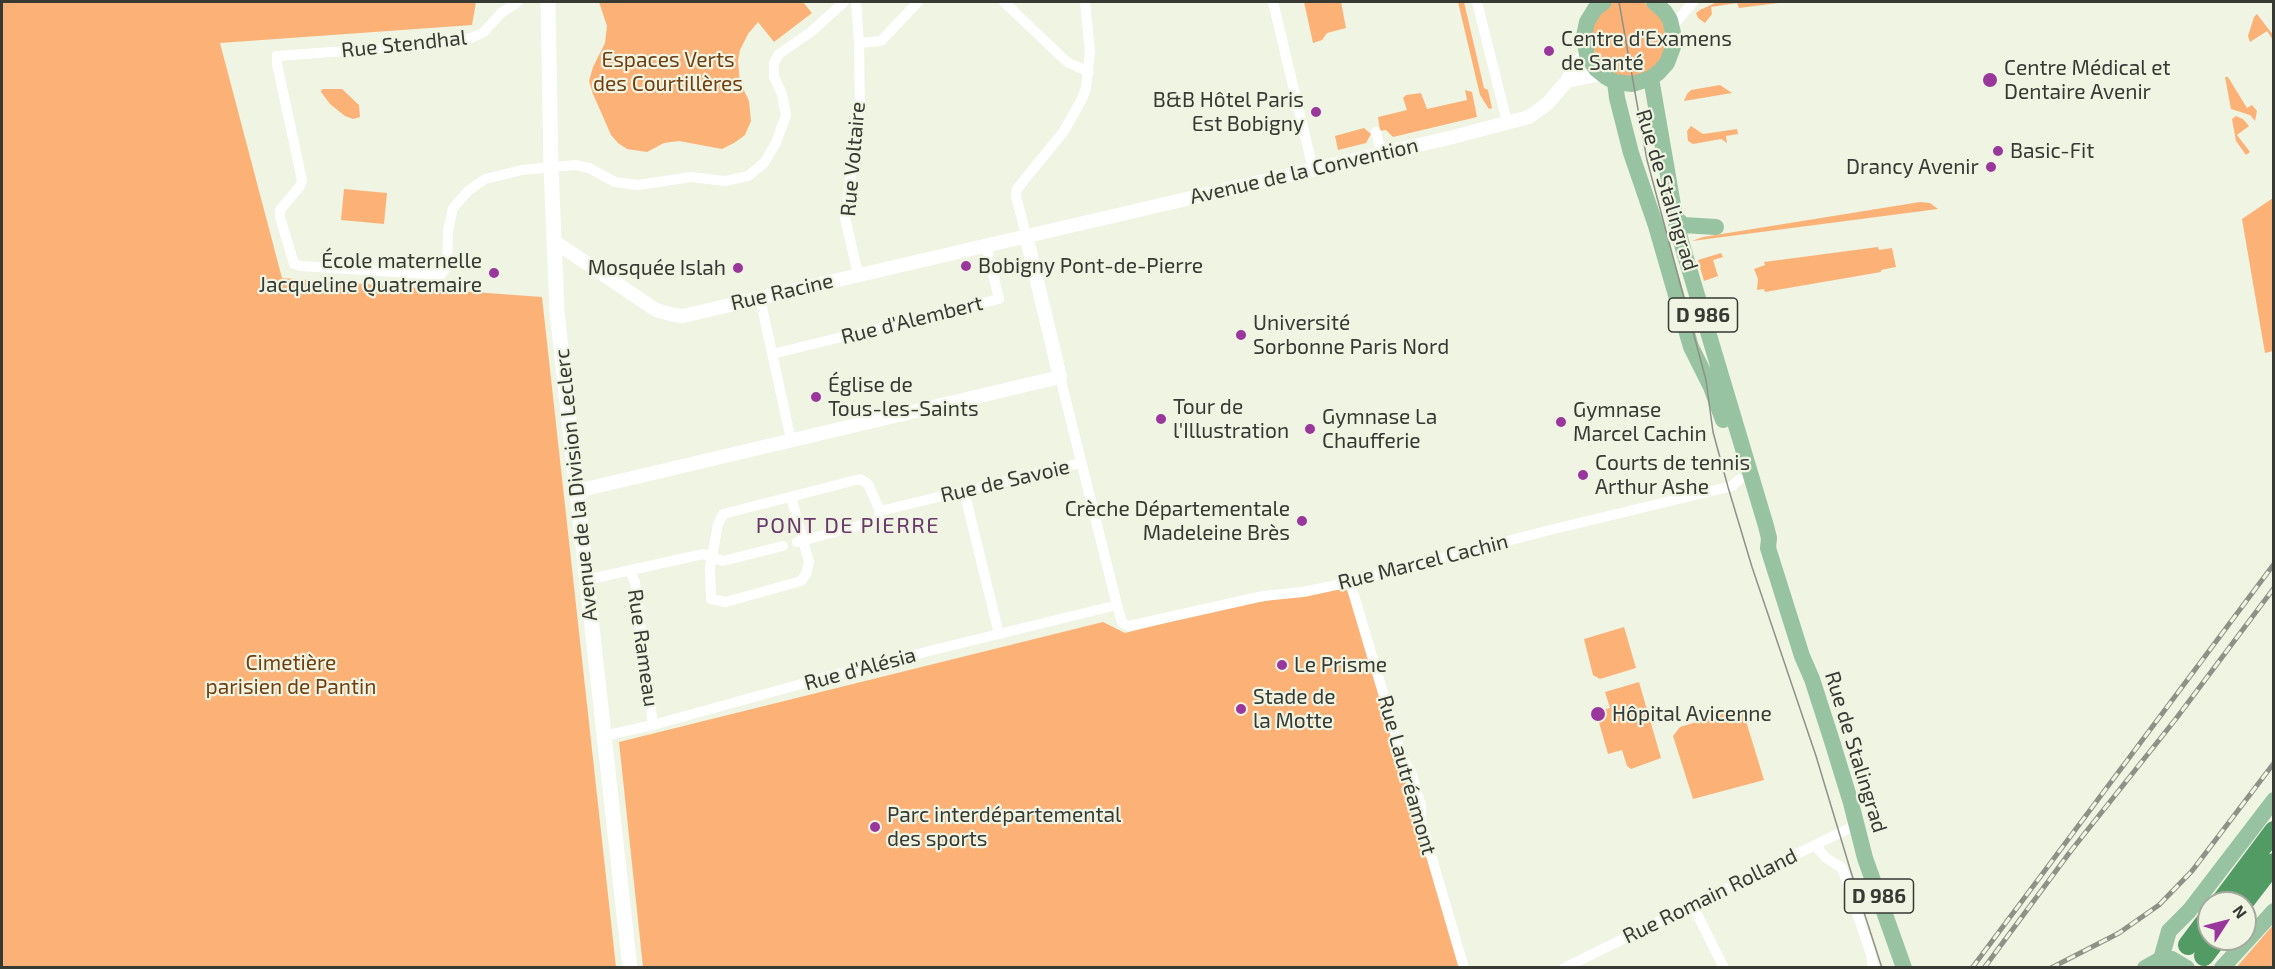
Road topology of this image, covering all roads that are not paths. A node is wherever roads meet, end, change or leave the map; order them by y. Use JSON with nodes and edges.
{"nodes":[{"id":1,"x":518,"y":2,"type":"edge"},
{"id":2,"x":548,"y":2,"type":"edge"},
{"id":3,"x":844,"y":2,"type":"edge"},
{"id":4,"x":856,"y":2,"type":"edge"},
{"id":5,"x":918,"y":2,"type":"edge"},
{"id":6,"x":1004,"y":2,"type":"edge"},
{"id":7,"x":1085,"y":2,"type":"edge"},
{"id":8,"x":1273,"y":2,"type":"edge"},
{"id":9,"x":1477,"y":2,"type":"edge"},
{"id":10,"x":1602,"y":2,"type":"edge"},
{"id":11,"x":1660,"y":2,"type":"edge"},
{"id":12,"x":1693,"y":2,"type":"edge"},
{"id":13,"x":1672,"y":27,"type":"junction"},
{"id":14,"x":859,"y":43,"type":"junction"},
{"id":15,"x":1587,"y":55,"type":"junction"},
{"id":16,"x":1089,"y":72,"type":"junction"},
{"id":17,"x":1608,"y":78,"type":"junction"},
{"id":18,"x":1652,"y":78,"type":"junction"},
{"id":19,"x":1567,"y":81,"type":"junction"},
{"id":20,"x":1507,"y":123,"type":"junction"},
{"id":21,"x":1376,"y":132,"type":"dead end"},
{"id":22,"x":1381,"y":153,"type":"junction"},
{"id":23,"x":551,"y":167,"type":"junction"},
{"id":24,"x":1312,"y":169,"type":"junction"},
{"id":25,"x":1675,"y":217,"type":"junction"},
{"id":26,"x":1026,"y":235,"type":"junction"},
{"id":27,"x":555,"y":242,"type":"junction"},
{"id":28,"x":986,"y":246,"type":"junction"},
{"id":29,"x":1683,"y":249,"type":"junction"},
{"id":30,"x":858,"y":274,"type":"junction"},
{"id":31,"x":760,"y":298,"type":"junction"},
{"id":32,"x":772,"y":354,"type":"junction"},
{"id":33,"x":1060,"y":377,"type":"junction"},
{"id":34,"x":791,"y":440,"type":"junction"},
{"id":35,"x":1081,"y":463,"type":"junction"},
{"id":36,"x":1744,"y":473,"type":"junction"},
{"id":37,"x":577,"y":491,"type":"junction"},
{"id":38,"x":964,"y":491,"type":"junction"},
{"id":39,"x":791,"y":498,"type":"junction"},
{"id":40,"x":880,"y":511,"type":"junction"},
{"id":41,"x":800,"y":542,"type":"junction"},
{"id":42,"x":783,"y":546,"type":"dead end"},
{"id":43,"x":712,"y":556,"type":"junction"},
{"id":44,"x":630,"y":571,"type":"junction"},
{"id":45,"x":586,"y":580,"type":"junction"},
{"id":46,"x":1350,"y":582,"type":"junction"},
{"id":47,"x":1117,"y":605,"type":"junction"},
{"id":48,"x":999,"y":634,"type":"junction"},
{"id":49,"x":653,"y":725,"type":"junction"},
{"id":50,"x":604,"y":736,"type":"junction"},
{"id":51,"x":2274,"y":800,"type":"edge"},
{"id":52,"x":1856,"y":825,"type":"junction"},
{"id":53,"x":2274,"y":831,"type":"edge"},
{"id":54,"x":1815,"y":845,"type":"junction"},
{"id":55,"x":2274,"y":863,"type":"edge"},
{"id":56,"x":2229,"y":891,"type":"edge"},
{"id":57,"x":2253,"y":891,"type":"edge"},
{"id":58,"x":1692,"y":904,"type":"junction"},
{"id":59,"x":2274,"y":911,"type":"edge"},
{"id":60,"x":2161,"y":959,"type":"junction"},
{"id":61,"x":630,"y":968,"type":"edge"},
{"id":62,"x":1464,"y":968,"type":"edge"},
{"id":63,"x":1564,"y":968,"type":"edge"},
{"id":64,"x":1724,"y":968,"type":"edge"},
{"id":65,"x":1873,"y":968,"type":"edge"},
{"id":66,"x":1904,"y":968,"type":"edge"},
{"id":67,"x":2145,"y":968,"type":"edge"},
{"id":68,"x":2187,"y":968,"type":"edge"},
{"id":69,"x":2222,"y":968,"type":"edge"}],
"edges":[{"from":1,"to":23,"type":"street","name":"Rue Stendhal"},
{"from":2,"to":23,"type":"main road","name":"Avenue de la Division Leclerc"},
{"from":3,"to":23,"type":"street"},
{"from":4,"to":14,"type":"street","name":"Rue Voltaire"},
{"from":5,"to":14,"type":"street"},
{"from":6,"to":16,"type":"street"},
{"from":7,"to":16,"type":"street"},
{"from":8,"to":24,"type":"street"},
{"from":9,"to":20,"type":"street"},
{"from":10,"to":15,"type":"main road"},
{"from":11,"to":13,"type":"main road"},
{"from":12,"to":13,"type":"street"},
{"from":13,"to":18,"type":"main road"},
{"from":14,"to":30,"type":"street","name":"Rue Voltaire"},
{"from":15,"to":17,"type":"main road"},
{"from":15,"to":19,"type":"street","name":"Avenue de la Convention"},
{"from":16,"to":26,"type":"street"},
{"from":17,"to":18,"type":"main road"},
{"from":17,"to":19,"type":"street"},
{"from":17,"to":36,"type":"main road","name":"Rue de Stalingrad","number":"D 986"},
{"from":18,"to":25,"type":"main road","name":"Rue de Stalingrad","number":"D 986"},
{"from":19,"to":20,"type":"street","name":"Avenue de la Convention"},
{"from":20,"to":22,"type":"street","name":"Avenue de la Convention"},
{"from":21,"to":22,"type":"street"},
{"from":22,"to":24,"type":"street","name":"Avenue de la Convention"},
{"from":23,"to":27,"type":"main road","name":"Avenue de la Division Leclerc"},
{"from":24,"to":26,"type":"street","name":"Avenue de la Convention"},
{"from":25,"to":29,"type":"main road","name":"Rue de Stalingrad","number":"D 986"},
{"from":25,"to":29,"type":"main road"},
{"from":26,"to":28,"type":"street","name":"Rue Racine"},
{"from":26,"to":33,"type":"street"},
{"from":27,"to":31,"type":"street","name":"Rue Racine"},
{"from":27,"to":37,"type":"main road","name":"Avenue de la Division Leclerc"},
{"from":28,"to":30,"type":"street","name":"Rue Racine"},
{"from":28,"to":32,"type":"street","name":"Rue d'Alembert"},
{"from":29,"to":36,"type":"main road","name":"Rue de Stalingrad","number":"D 986"},
{"from":30,"to":31,"type":"street","name":"Rue Racine"},
{"from":31,"to":32,"type":"street"},
{"from":32,"to":34,"type":"street"},
{"from":33,"to":34,"type":"street"},
{"from":33,"to":35,"type":"street"},
{"from":34,"to":37,"type":"street"},
{"from":35,"to":38,"type":"street","name":"Rue de Savoie"},
{"from":35,"to":47,"type":"street"},
{"from":36,"to":46,"type":"street","name":"Rue Marcel Cachin"},
{"from":36,"to":52,"type":"main road","name":"Rue de Stalingrad","number":"D 986"},
{"from":37,"to":45,"type":"main road","name":"Avenue de la Division Leclerc"},
{"from":38,"to":40,"type":"street","name":"Rue de Savoie"},
{"from":38,"to":48,"type":"street"},
{"from":39,"to":40,"type":"street"},
{"from":39,"to":41,"type":"street"},
{"from":39,"to":43,"type":"street"},
{"from":40,"to":41,"type":"street","name":"Rue de Savoie"},
{"from":41,"to":43,"type":"street"},
{"from":42,"to":43,"type":"street"},
{"from":43,"to":44,"type":"street"},
{"from":44,"to":45,"type":"street"},
{"from":44,"to":49,"type":"street","name":"Rue Rameau"},
{"from":45,"to":50,"type":"main road","name":"Avenue de la Division Leclerc"},
{"from":46,"to":47,"type":"street","name":"Rue Marcel Cachin"},
{"from":46,"to":62,"type":"street","name":"Rue Lautréamont"},
{"from":47,"to":48,"type":"street","name":"Rue d'Alésia"},
{"from":48,"to":49,"type":"street","name":"Rue d'Alésia"},
{"from":49,"to":50,"type":"street","name":"Rue d'Alésia"},
{"from":50,"to":61,"type":"main road","name":"Avenue de la Division Leclerc"},
{"from":51,"to":60,"type":"main road"},
{"from":52,"to":54,"type":"street","name":"Rue Romain Rolland"},
{"from":52,"to":66,"type":"main road","name":"Rue de Stalingrad","number":"D 986"},
{"from":53,"to":56,"type":"highway"},
{"from":54,"to":58,"type":"street","name":"Rue Romain Rolland"},
{"from":54,"to":65,"type":"street"},
{"from":55,"to":57,"type":"highway"},
{"from":58,"to":63,"type":"street","name":"Rue Romain Rolland"},
{"from":58,"to":64,"type":"street"},
{"from":59,"to":69,"type":"main road"},
{"from":60,"to":67,"type":"main road"},
{"from":60,"to":68,"type":"main road"}]}
